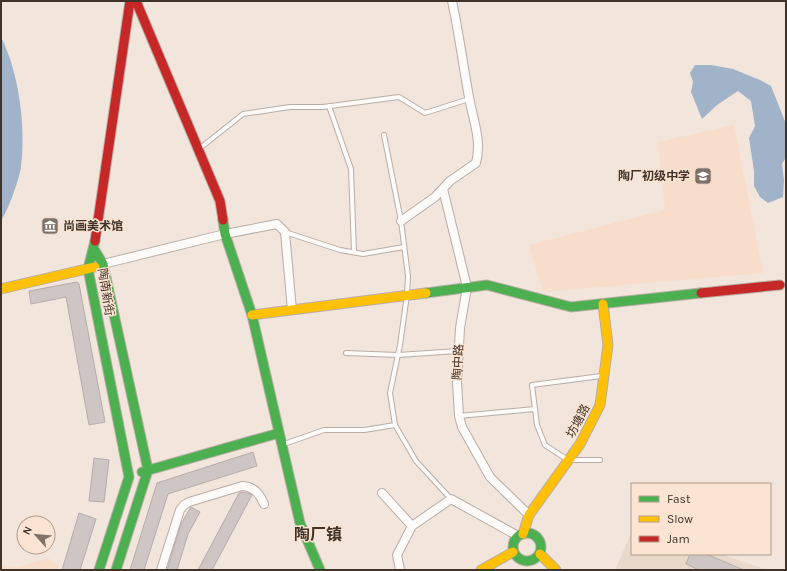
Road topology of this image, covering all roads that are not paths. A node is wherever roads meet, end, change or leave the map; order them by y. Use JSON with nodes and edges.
{"nodes":[{"id":1,"x":130,"y":1,"type":"edge"},
{"id":2,"x":136,"y":1,"type":"edge"},
{"id":3,"x":452,"y":1,"type":"edge"},
{"id":4,"x":469,"y":98,"type":"junction"},
{"id":5,"x":329,"y":106,"type":"junction"},
{"id":6,"x":384,"y":135,"type":"dead end"},
{"id":7,"x":199,"y":150,"type":"junction"},
{"id":8,"x":443,"y":189,"type":"junction"},
{"id":9,"x":401,"y":221,"type":"junction"},
{"id":10,"x":285,"y":232,"type":"junction"},
{"id":11,"x":225,"y":234,"type":"junction"},
{"id":12,"x":404,"y":247,"type":"junction"},
{"id":13,"x":94,"y":249,"type":"junction"},
{"id":14,"x":354,"y":252,"type":"junction"},
{"id":15,"x":103,"y":264,"type":"junction"},
{"id":16,"x":88,"y":269,"type":"junction"},
{"id":17,"x":783,"y":285,"type":"edge"},
{"id":18,"x":467,"y":287,"type":"junction"},
{"id":19,"x":1,"y":289,"type":"edge"},
{"id":20,"x":407,"y":295,"type":"junction"},
{"id":21,"x":603,"y":304,"type":"junction"},
{"id":22,"x":292,"y":310,"type":"junction"},
{"id":23,"x":252,"y":315,"type":"junction"},
{"id":24,"x":459,"y":351,"type":"junction"},
{"id":25,"x":346,"y":353,"type":"dead end"},
{"id":26,"x":398,"y":355,"type":"junction"},
{"id":27,"x":604,"y":376,"type":"junction"},
{"id":28,"x":535,"y":409,"type":"junction"},
{"id":29,"x":459,"y":416,"type":"junction"},
{"id":30,"x":395,"y":425,"type":"junction"},
{"id":31,"x":279,"y":433,"type":"junction"},
{"id":32,"x":282,"y":445,"type":"junction"},
{"id":33,"x":568,"y":460,"type":"junction"},
{"id":34,"x":600,"y":460,"type":"dead end"},
{"id":35,"x":148,"y":470,"type":"junction"},
{"id":36,"x":129,"y":477,"type":"junction"},
{"id":37,"x":382,"y":493,"type":"dead end"},
{"id":38,"x":450,"y":499,"type":"junction"},
{"id":39,"x":264,"y":504,"type":"dead end"},
{"id":40,"x":529,"y":515,"type":"junction"},
{"id":41,"x":412,"y":526,"type":"junction"},
{"id":42,"x":521,"y":535,"type":"junction"},
{"id":43,"x":513,"y":552,"type":"junction"},
{"id":44,"x":540,"y":554,"type":"junction"},
{"id":45,"x":101,"y":570,"type":"edge"},
{"id":46,"x":116,"y":570,"type":"edge"},
{"id":47,"x":160,"y":570,"type":"edge"},
{"id":48,"x":320,"y":570,"type":"edge"},
{"id":49,"x":400,"y":570,"type":"edge"},
{"id":50,"x":481,"y":570,"type":"edge"},
{"id":51,"x":556,"y":570,"type":"edge"}],
"edges":[{"from":1,"to":13,"type":"street"},
{"from":2,"to":7,"type":"street"},
{"from":3,"to":4,"type":"street"},
{"from":4,"to":5,"type":"lane"},
{"from":4,"to":8,"type":"street"},
{"from":5,"to":7,"type":"lane"},
{"from":5,"to":14,"type":"lane"},
{"from":6,"to":9,"type":"lane"},
{"from":7,"to":11,"type":"street"},
{"from":8,"to":9,"type":"street"},
{"from":8,"to":18,"type":"street","name":"陶中路"},
{"from":9,"to":12,"type":"lane"},
{"from":10,"to":11,"type":"street"},
{"from":10,"to":14,"type":"lane"},
{"from":10,"to":22,"type":"street"},
{"from":11,"to":15,"type":"street"},
{"from":11,"to":23,"type":"street"},
{"from":12,"to":14,"type":"lane"},
{"from":12,"to":20,"type":"lane"},
{"from":13,"to":15,"type":"street","name":"陶南新街"},
{"from":13,"to":16,"type":"street","name":"陶南新街"},
{"from":15,"to":16,"type":"street"},
{"from":15,"to":35,"type":"street","name":"陶南新街"},
{"from":16,"to":19,"type":"street"},
{"from":16,"to":36,"type":"street","name":"陶南新街"},
{"from":17,"to":21,"type":"street"},
{"from":18,"to":20,"type":"street"},
{"from":18,"to":21,"type":"street"},
{"from":18,"to":24,"type":"street","name":"陶中路"},
{"from":20,"to":22,"type":"street"},
{"from":20,"to":26,"type":"lane"},
{"from":21,"to":27,"type":"street","name":"坊塘路"},
{"from":22,"to":23,"type":"street"},
{"from":23,"to":31,"type":"street"},
{"from":24,"to":26,"type":"lane"},
{"from":24,"to":29,"type":"street","name":"陶中路"},
{"from":25,"to":26,"type":"lane"},
{"from":26,"to":30,"type":"lane"},
{"from":27,"to":28,"type":"lane"},
{"from":27,"to":33,"type":"street","name":"坊塘路"},
{"from":28,"to":29,"type":"lane"},
{"from":28,"to":33,"type":"lane"},
{"from":29,"to":40,"type":"street","name":"陶中路"},
{"from":30,"to":32,"type":"lane"},
{"from":30,"to":38,"type":"lane"},
{"from":31,"to":32,"type":"street"},
{"from":31,"to":35,"type":"street"},
{"from":32,"to":48,"type":"street"},
{"from":33,"to":34,"type":"lane"},
{"from":33,"to":40,"type":"street","name":"坊塘路"},
{"from":35,"to":36,"type":"street"},
{"from":35,"to":46,"type":"street"},
{"from":36,"to":45,"type":"street","name":"陶南新街"},
{"from":37,"to":41,"type":"street"},
{"from":38,"to":41,"type":"street"},
{"from":38,"to":42,"type":"street"},
{"from":39,"to":47,"type":"street"},
{"from":40,"to":42,"type":"street","name":"坊塘路"},
{"from":41,"to":49,"type":"street"},
{"from":42,"to":43,"type":"street"},
{"from":42,"to":44,"type":"street"},
{"from":43,"to":44,"type":"street"},
{"from":43,"to":50,"type":"street"},
{"from":44,"to":51,"type":"street"}]}
